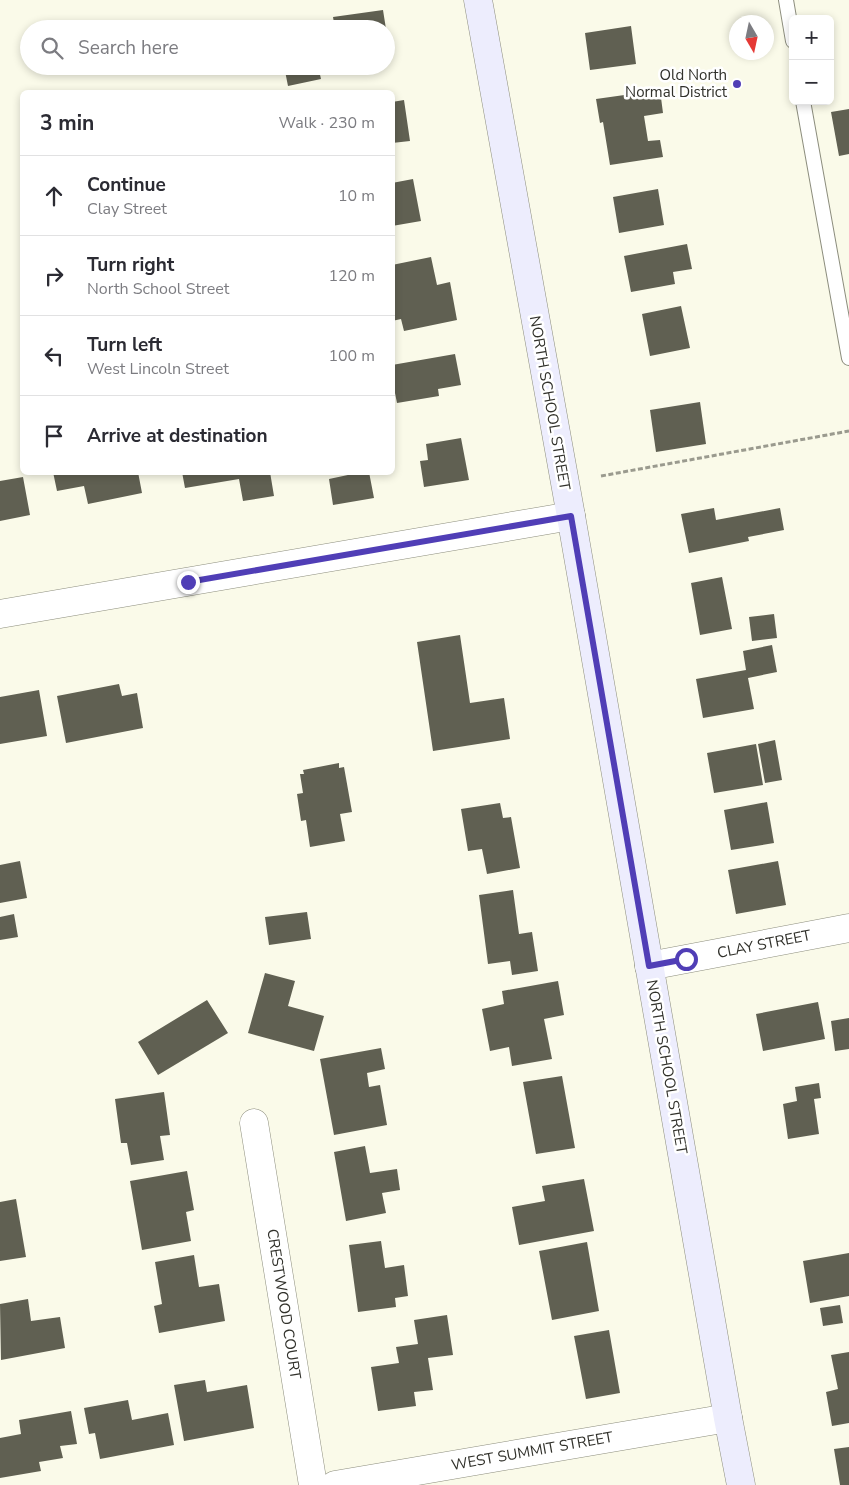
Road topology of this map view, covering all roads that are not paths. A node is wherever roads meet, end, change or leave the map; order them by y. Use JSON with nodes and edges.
{"nodes":[{"id":1,"x":478,"y":0,"type":"edge"},
{"id":2,"x":786,"y":0,"type":"edge"},
{"id":3,"x":789,"y":18,"type":"edge"},
{"id":4,"x":804,"y":105,"type":"edge"},
{"id":5,"x":849,"y":358,"type":"edge"},
{"id":6,"x":571,"y":516,"type":"junction"},
{"id":7,"x":0,"y":614,"type":"edge"},
{"id":8,"x":849,"y":928,"type":"edge"},
{"id":9,"x":649,"y":966,"type":"junction"},
{"id":10,"x":254,"y":1123,"type":"dead end"},
{"id":11,"x":728,"y":1418,"type":"junction"},
{"id":12,"x":313,"y":1485,"type":"edge"},
{"id":13,"x":335,"y":1485,"type":"edge"},
{"id":14,"x":741,"y":1485,"type":"edge"}],
"edges":[{"from":1,"to":6,"type":"street","name":"NORTH SCHOOL STREET"},
{"from":2,"to":3,"type":"lane"},
{"from":4,"to":5,"type":"lane"},
{"from":6,"to":7,"type":"street"},
{"from":6,"to":9,"type":"street","name":"NORTH SCHOOL STREET"},
{"from":8,"to":9,"type":"street","name":"CLAY STREET"},
{"from":9,"to":11,"type":"street","name":"NORTH SCHOOL STREET"},
{"from":10,"to":12,"type":"street","name":"CRESTWOOD COURT"},
{"from":11,"to":13,"type":"street","name":"WEST SUMMIT STREET"},
{"from":11,"to":14,"type":"street","name":"NORTH SCHOOL STREET"}]}
